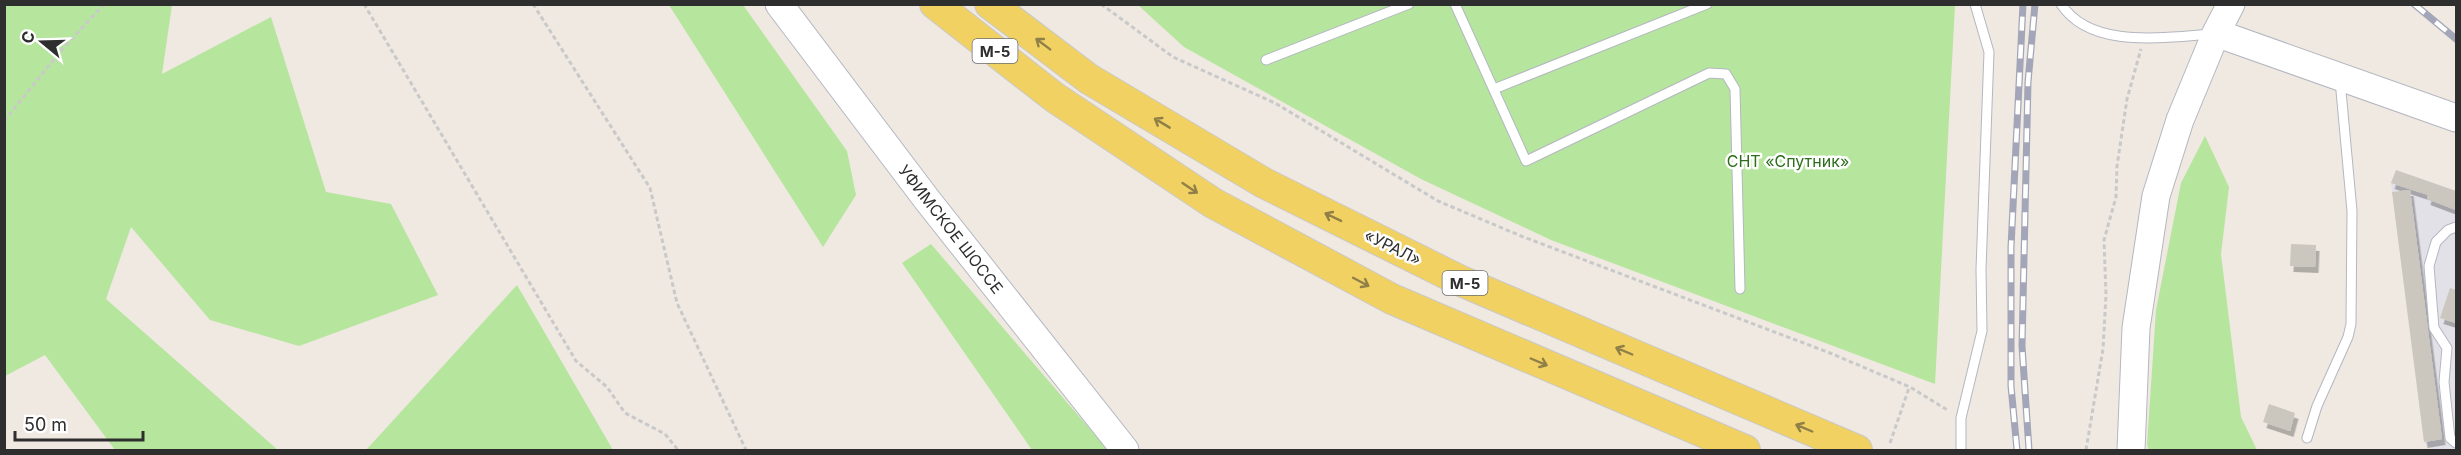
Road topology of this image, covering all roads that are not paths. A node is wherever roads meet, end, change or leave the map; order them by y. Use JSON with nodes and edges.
{"nodes":[{"id":1,"x":780,"y":4,"type":"edge"},
{"id":2,"x":935,"y":4,"type":"edge"},
{"id":3,"x":990,"y":4,"type":"edge"},
{"id":4,"x":1409,"y":4,"type":"edge"},
{"id":5,"x":1455,"y":4,"type":"edge"},
{"id":6,"x":1707,"y":4,"type":"edge"},
{"id":7,"x":1975,"y":4,"type":"edge"},
{"id":8,"x":2061,"y":4,"type":"edge"},
{"id":9,"x":2231,"y":4,"type":"edge"},
{"id":10,"x":2216,"y":33,"type":"junction"},
{"id":11,"x":1266,"y":60,"type":"dead end"},
{"id":12,"x":2340,"y":77,"type":"junction"},
{"id":13,"x":1494,"y":89,"type":"junction"},
{"id":14,"x":2457,"y":118,"type":"edge"},
{"id":15,"x":2457,"y":227,"type":"edge"},
{"id":16,"x":1740,"y":290,"type":"dead end"},
{"id":17,"x":2452,"y":346,"type":"edge"},
{"id":18,"x":2307,"y":438,"type":"dead end"},
{"id":19,"x":2457,"y":443,"type":"edge"},
{"id":20,"x":1125,"y":450,"type":"edge"},
{"id":21,"x":1745,"y":450,"type":"edge"},
{"id":22,"x":1857,"y":450,"type":"edge"},
{"id":23,"x":1961,"y":450,"type":"edge"},
{"id":24,"x":2131,"y":450,"type":"edge"}],
"edges":[{"from":1,"to":20,"type":"street","name":"УФИМСКОЕ ШОССЕ"},
{"from":2,"to":21,"type":"main road","number":"М-5","one_way":true},
{"from":22,"to":3,"type":"main road","name":"«УРАЛ»","number":"М-5","one_way":true},
{"from":4,"to":11,"type":"lane"},
{"from":5,"to":13,"type":"lane"},
{"from":6,"to":13,"type":"lane"},
{"from":7,"to":23,"type":"lane"},
{"from":8,"to":10,"type":"lane"},
{"from":9,"to":10,"type":"street"},
{"from":10,"to":12,"type":"street"},
{"from":10,"to":24,"type":"street"},
{"from":12,"to":14,"type":"street"},
{"from":12,"to":18,"type":"lane"},
{"from":13,"to":16,"type":"lane"},
{"from":15,"to":17,"type":"lane"},
{"from":17,"to":19,"type":"lane"}]}
